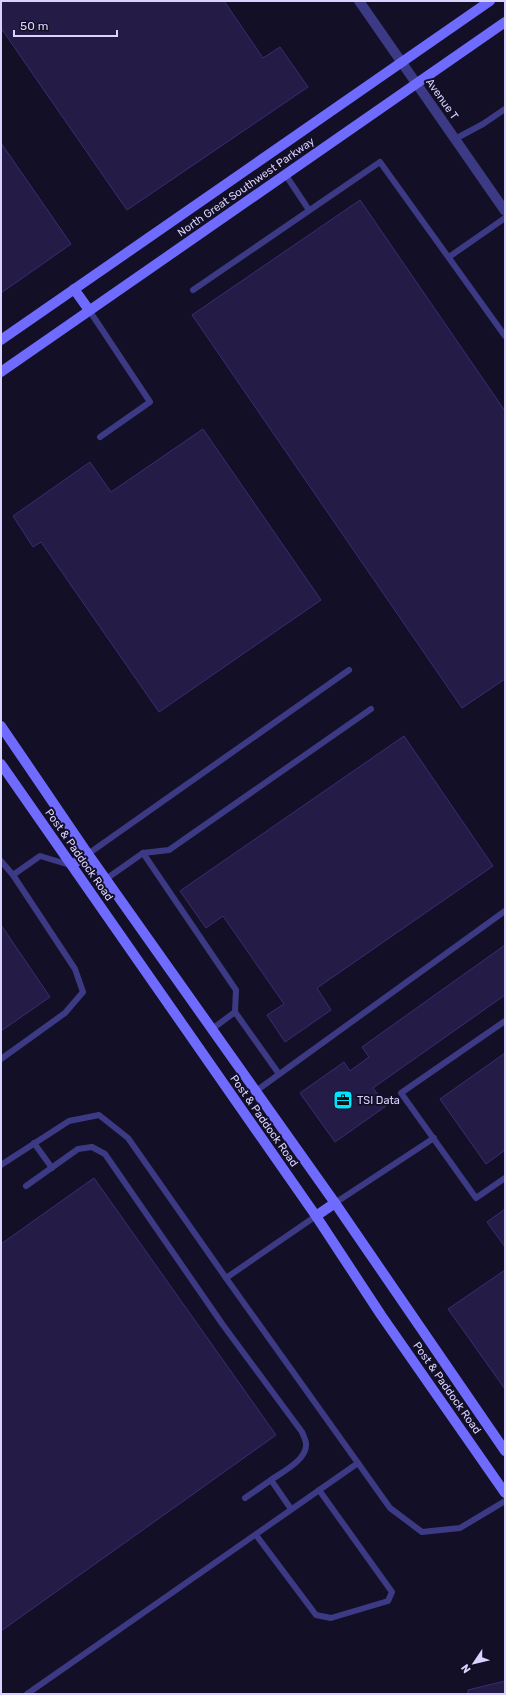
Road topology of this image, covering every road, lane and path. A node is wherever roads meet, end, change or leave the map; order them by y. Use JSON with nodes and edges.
{"nodes":[{"id":1,"x":359,"y":1,"type":"edge"},
{"id":2,"x":490,"y":1,"type":"edge"},
{"id":3,"x":505,"y":22,"type":"edge"},
{"id":4,"x":401,"y":62,"type":"junction"},
{"id":5,"x":416,"y":84,"type":"junction"},
{"id":6,"x":505,"y":109,"type":"edge"},
{"id":7,"x":455,"y":139,"type":"junction"},
{"id":8,"x":285,"y":174,"type":"junction"},
{"id":9,"x":309,"y":210,"type":"junction"},
{"id":10,"x":505,"y":211,"type":"edge"},
{"id":11,"x":505,"y":218,"type":"edge"},
{"id":12,"x":449,"y":257,"type":"junction"},
{"id":13,"x":74,"y":289,"type":"junction"},
{"id":14,"x":194,"y":290,"type":"dead end"},
{"id":15,"x":89,"y":310,"type":"junction"},
{"id":16,"x":505,"y":336,"type":"edge"},
{"id":17,"x":1,"y":340,"type":"edge"},
{"id":18,"x":1,"y":372,"type":"edge"},
{"id":19,"x":100,"y":437,"type":"dead end"},
{"id":20,"x":349,"y":670,"type":"dead end"},
{"id":21,"x":371,"y":708,"type":"dead end"},
{"id":22,"x":1,"y":726,"type":"edge"},
{"id":23,"x":1,"y":764,"type":"edge"},
{"id":24,"x":143,"y":853,"type":"junction"},
{"id":25,"x":88,"y":854,"type":"junction"},
{"id":26,"x":1,"y":861,"type":"edge"},
{"id":27,"x":72,"y":866,"type":"junction"},
{"id":28,"x":13,"y":875,"type":"junction"},
{"id":29,"x":106,"y":879,"type":"junction"},
{"id":30,"x":505,"y":911,"type":"edge"},
{"id":31,"x":235,"y":1012,"type":"junction"},
{"id":32,"x":505,"y":1021,"type":"edge"},
{"id":33,"x":212,"y":1029,"type":"junction"},
{"id":34,"x":1,"y":1059,"type":"edge"},
{"id":35,"x":279,"y":1074,"type":"junction"},
{"id":36,"x":256,"y":1091,"type":"junction"},
{"id":37,"x":434,"y":1138,"type":"junction"},
{"id":38,"x":34,"y":1143,"type":"junction"},
{"id":39,"x":1,"y":1165,"type":"edge"},
{"id":40,"x":52,"y":1168,"type":"junction"},
{"id":41,"x":505,"y":1178,"type":"edge"},
{"id":42,"x":26,"y":1186,"type":"dead end"},
{"id":43,"x":335,"y":1203,"type":"junction"},
{"id":44,"x":316,"y":1216,"type":"junction"},
{"id":45,"x":226,"y":1278,"type":"junction"},
{"id":46,"x":505,"y":1451,"type":"edge"},
{"id":47,"x":358,"y":1463,"type":"junction"},
{"id":48,"x":271,"y":1480,"type":"junction"},
{"id":49,"x":319,"y":1490,"type":"junction"},
{"id":50,"x":505,"y":1493,"type":"edge"},
{"id":51,"x":245,"y":1498,"type":"dead end"},
{"id":52,"x":505,"y":1501,"type":"edge"},
{"id":53,"x":292,"y":1509,"type":"junction"},
{"id":54,"x":256,"y":1535,"type":"junction"},
{"id":55,"x":27,"y":1694,"type":"edge"}],
"edges":[{"from":1,"to":4,"type":"street","name":"Avenue T"},
{"from":2,"to":4,"type":"street","name":"North Great Southwest Parkway"},
{"from":3,"to":5,"type":"street","name":"North Great Southwest Parkway"},
{"from":4,"to":5,"type":"street","name":"Avenue T"},
{"from":4,"to":13,"type":"street","name":"North Great Southwest Parkway"},
{"from":5,"to":7,"type":"street","name":"Avenue T"},
{"from":5,"to":8,"type":"street","name":"North Great Southwest Parkway"},
{"from":6,"to":7,"type":"lane"},
{"from":7,"to":10,"type":"street","name":"Avenue T"},
{"from":8,"to":9,"type":"lane"},
{"from":8,"to":15,"type":"street","name":"North Great Southwest Parkway"},
{"from":9,"to":12,"type":"lane"},
{"from":9,"to":14,"type":"lane"},
{"from":11,"to":12,"type":"lane"},
{"from":12,"to":16,"type":"lane"},
{"from":13,"to":15,"type":"street"},
{"from":13,"to":17,"type":"street","name":"North Great Southwest Parkway"},
{"from":15,"to":18,"type":"street","name":"North Great Southwest Parkway"},
{"from":15,"to":19,"type":"lane"},
{"from":20,"to":25,"type":"lane"},
{"from":21,"to":24,"type":"lane"},
{"from":22,"to":25,"type":"street","name":"Post & Paddock Road"},
{"from":23,"to":27,"type":"street","name":"Post & Paddock Road"},
{"from":24,"to":29,"type":"lane"},
{"from":24,"to":31,"type":"lane"},
{"from":25,"to":27,"type":"street"},
{"from":25,"to":29,"type":"street","name":"Post & Paddock Road"},
{"from":26,"to":28,"type":"lane"},
{"from":27,"to":28,"type":"lane"},
{"from":27,"to":44,"type":"street","name":"Post & Paddock Road"},
{"from":28,"to":34,"type":"lane"},
{"from":29,"to":33,"type":"street","name":"Post & Paddock Road"},
{"from":30,"to":35,"type":"lane"},
{"from":31,"to":33,"type":"lane"},
{"from":31,"to":35,"type":"lane"},
{"from":32,"to":37,"type":"lane"},
{"from":33,"to":36,"type":"street","name":"Post & Paddock Road"},
{"from":35,"to":36,"type":"lane"},
{"from":36,"to":43,"type":"street","name":"Post & Paddock Road"},
{"from":37,"to":41,"type":"lane"},
{"from":37,"to":43,"type":"lane"},
{"from":38,"to":39,"type":"lane"},
{"from":38,"to":40,"type":"lane"},
{"from":38,"to":45,"type":"lane"},
{"from":40,"to":42,"type":"lane"},
{"from":40,"to":48,"type":"lane"},
{"from":43,"to":44,"type":"street"},
{"from":43,"to":46,"type":"street","name":"Post & Paddock Road"},
{"from":44,"to":45,"type":"lane"},
{"from":44,"to":50,"type":"street","name":"Post & Paddock Road"},
{"from":45,"to":47,"type":"lane"},
{"from":47,"to":49,"type":"lane"},
{"from":47,"to":52,"type":"lane"},
{"from":48,"to":51,"type":"lane"},
{"from":48,"to":53,"type":"lane"},
{"from":49,"to":53,"type":"lane"},
{"from":49,"to":54,"type":"lane"},
{"from":53,"to":54,"type":"lane"},
{"from":54,"to":55,"type":"lane"}]}
